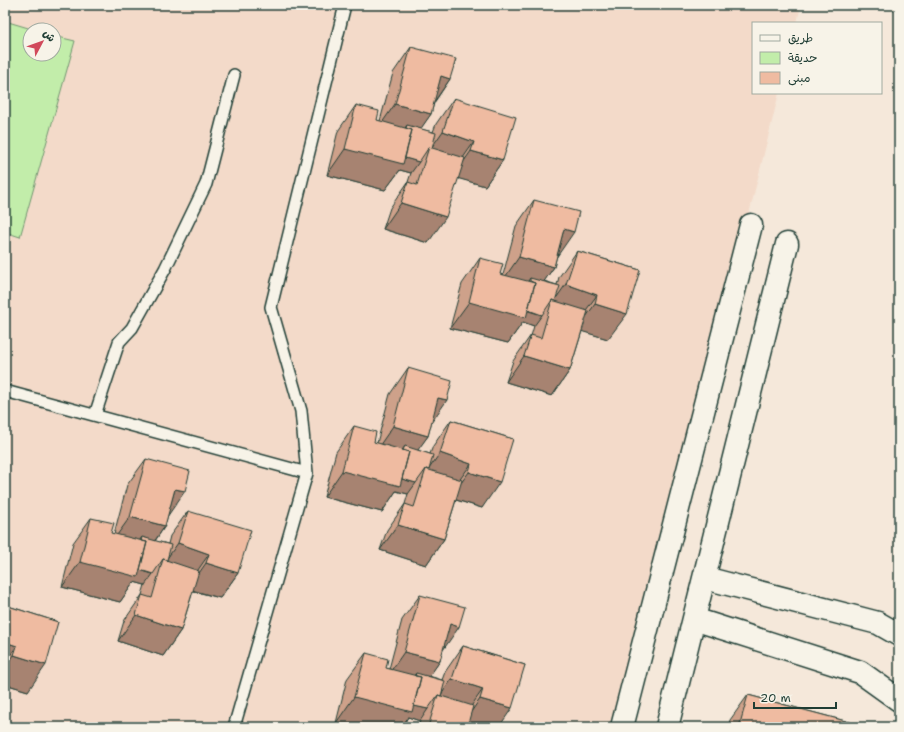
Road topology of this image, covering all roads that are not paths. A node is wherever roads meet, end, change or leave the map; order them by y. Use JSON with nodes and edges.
{"nodes":[{"id":1,"x":345,"y":5,"type":"edge"},
{"id":2,"x":234,"y":75,"type":"dead end"},
{"id":3,"x":752,"y":226,"type":"dead end"},
{"id":4,"x":788,"y":244,"type":"dead end"},
{"id":5,"x":5,"y":391,"type":"edge"},
{"id":6,"x":95,"y":415,"type":"junction"},
{"id":7,"x":307,"y":473,"type":"junction"},
{"id":8,"x":705,"y":578,"type":"junction"},
{"id":9,"x":694,"y":619,"type":"junction"},
{"id":10,"x":899,"y":635,"type":"edge"},
{"id":11,"x":899,"y":700,"type":"edge"},
{"id":12,"x":234,"y":727,"type":"edge"},
{"id":13,"x":622,"y":727,"type":"edge"},
{"id":14,"x":667,"y":727,"type":"edge"}],
"edges":[{"from":1,"to":7,"type":"lane"},
{"from":2,"to":6,"type":"lane"},
{"from":3,"to":13,"type":"street"},
{"from":4,"to":8,"type":"street"},
{"from":5,"to":6,"type":"lane"},
{"from":6,"to":7,"type":"lane"},
{"from":7,"to":12,"type":"lane"},
{"from":8,"to":9,"type":"street"},
{"from":8,"to":10,"type":"street"},
{"from":9,"to":11,"type":"street"},
{"from":9,"to":14,"type":"street"}]}
